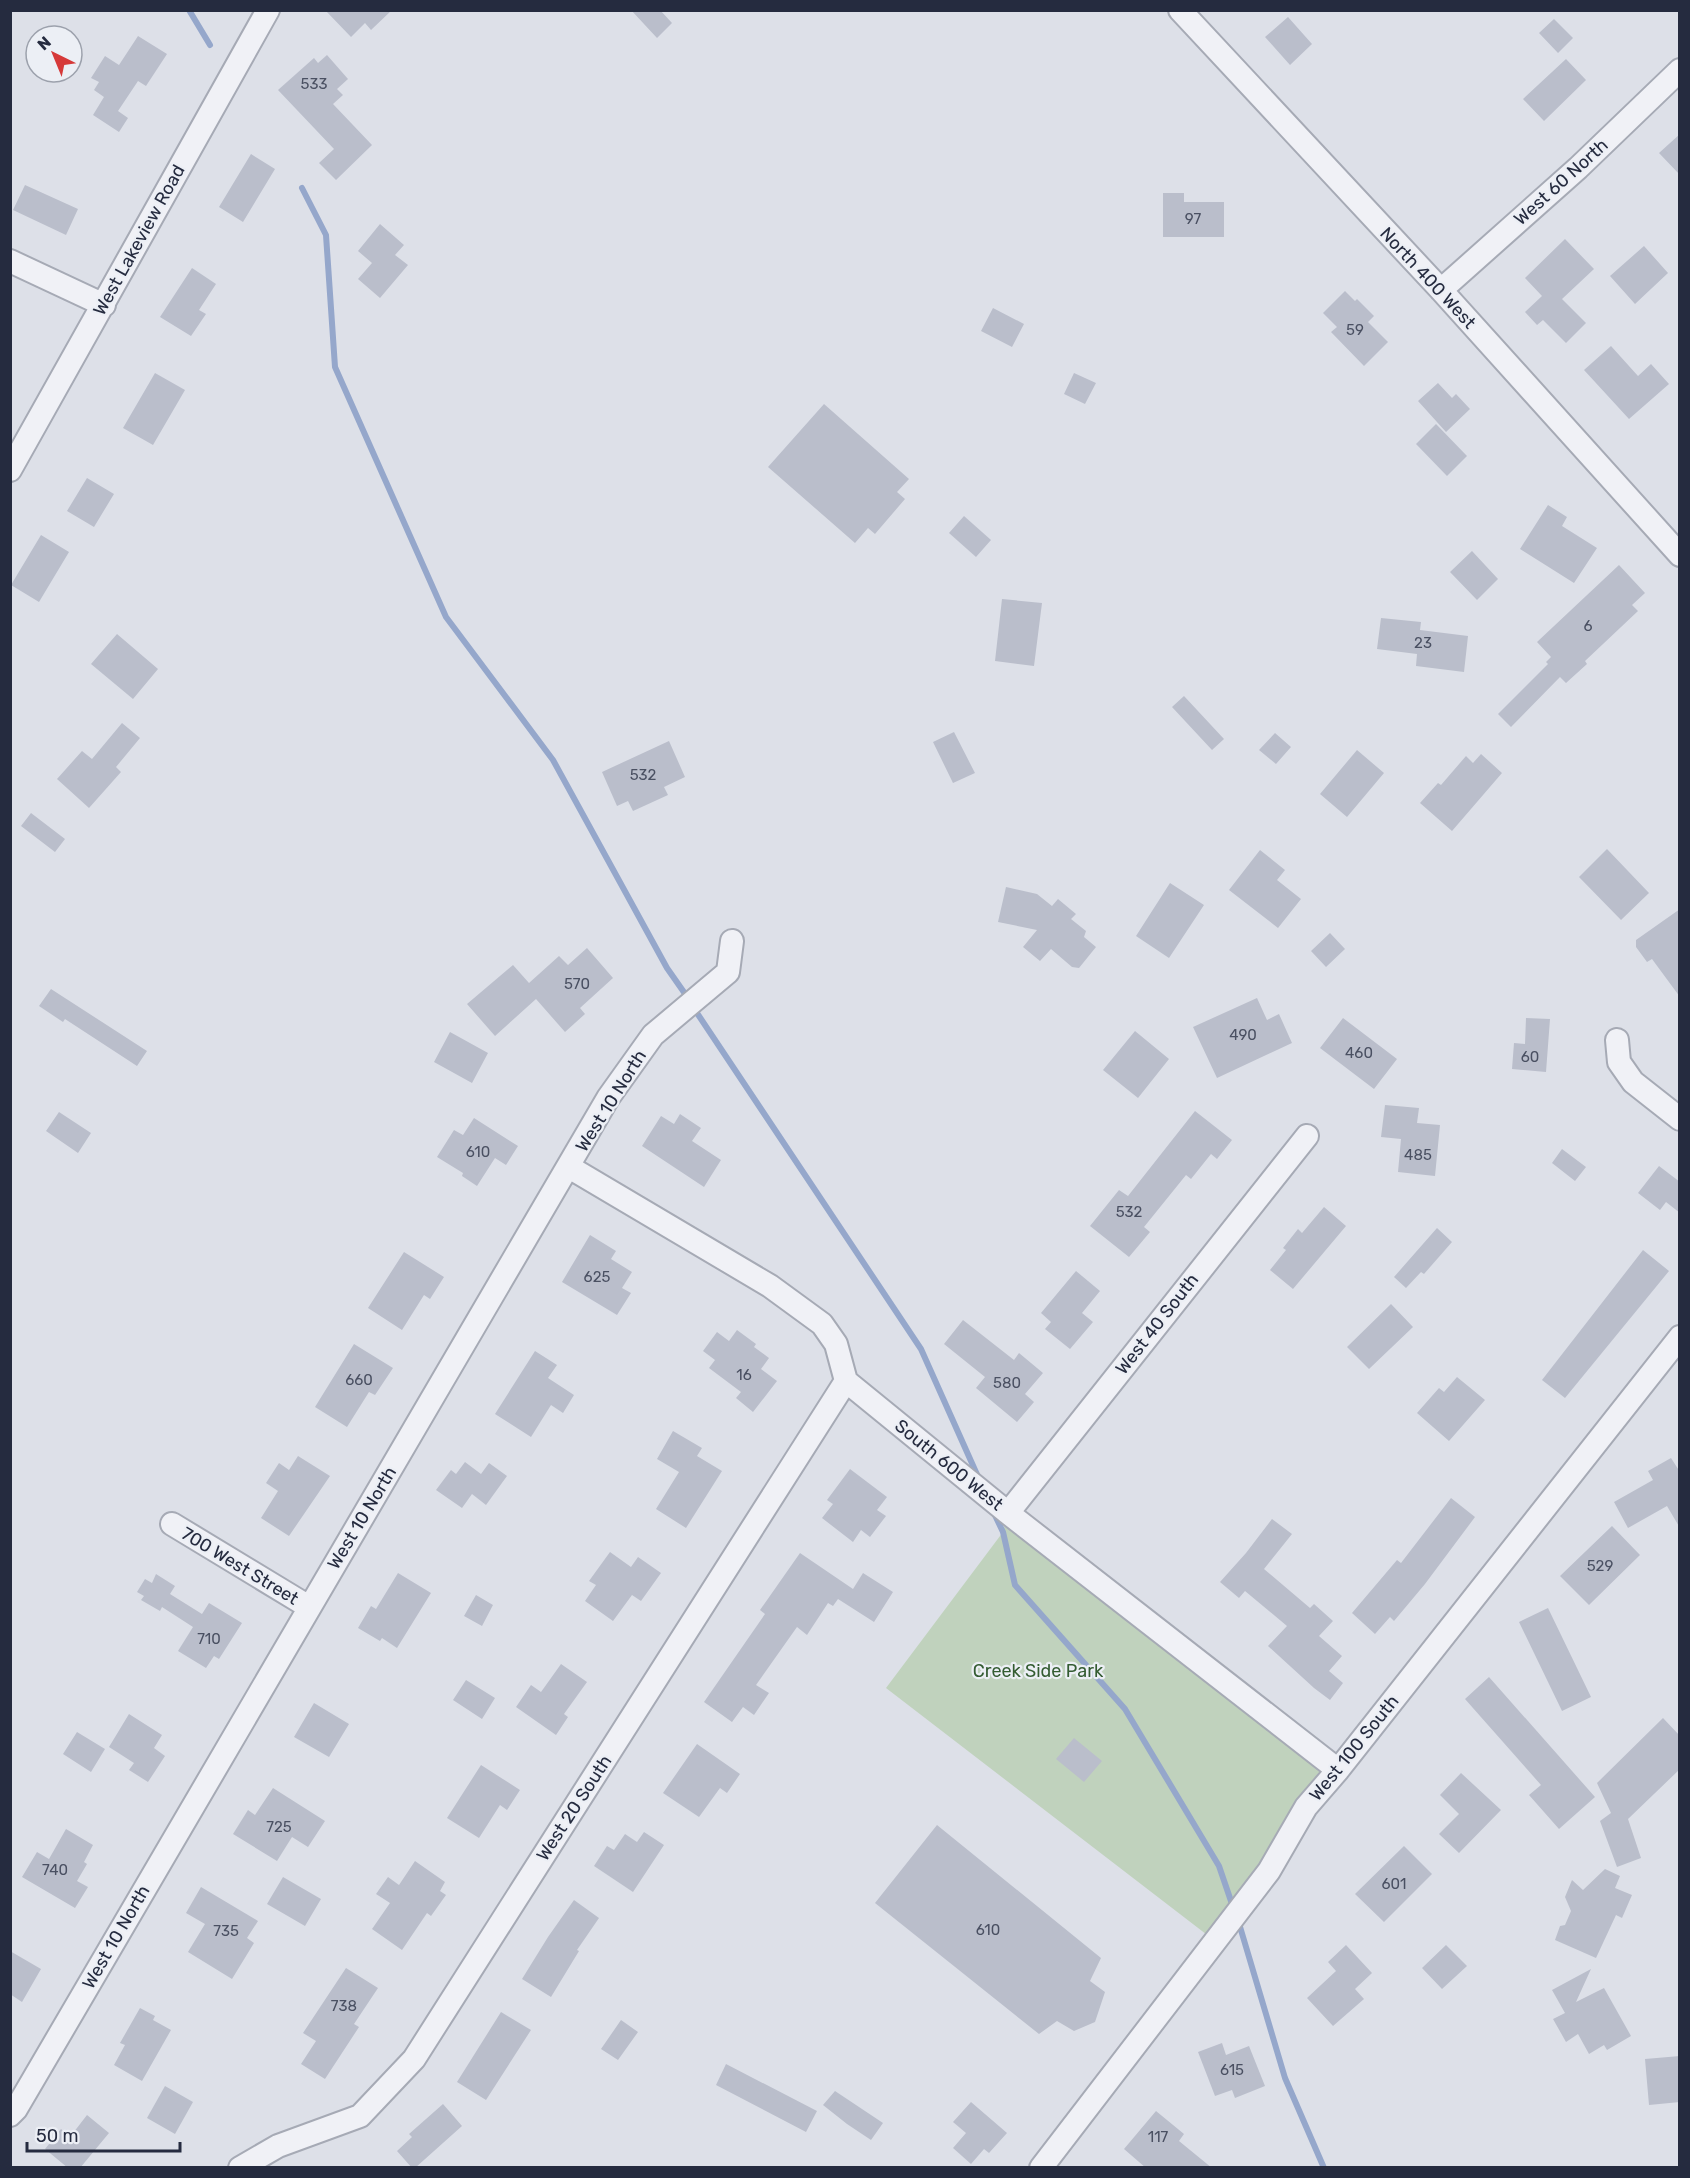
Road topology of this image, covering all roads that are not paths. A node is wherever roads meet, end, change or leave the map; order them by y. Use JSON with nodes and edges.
{"nodes":[{"id":1,"x":268,"y":10,"type":"edge"},
{"id":2,"x":1180,"y":10,"type":"edge"},
{"id":3,"x":1680,"y":70,"type":"edge"},
{"id":4,"x":10,"y":261,"type":"edge"},
{"id":5,"x":1441,"y":290,"type":"junction"},
{"id":6,"x":104,"y":305,"type":"junction"},
{"id":7,"x":10,"y":470,"type":"edge"},
{"id":8,"x":1676,"y":551,"type":"edge"},
{"id":9,"x":732,"y":941,"type":"dead end"},
{"id":10,"x":1617,"y":1040,"type":"dead end"},
{"id":11,"x":1680,"y":1119,"type":"edge"},
{"id":12,"x":1307,"y":1136,"type":"dead end"},
{"id":13,"x":569,"y":1167,"type":"junction"},
{"id":14,"x":1680,"y":1337,"type":"edge"},
{"id":15,"x":846,"y":1382,"type":"junction"},
{"id":16,"x":1008,"y":1513,"type":"junction"},
{"id":17,"x":172,"y":1524,"type":"dead end"},
{"id":18,"x":309,"y":1607,"type":"junction"},
{"id":19,"x":1338,"y":1770,"type":"junction"},
{"id":20,"x":10,"y":2115,"type":"edge"},
{"id":21,"x":240,"y":2168,"type":"edge"},
{"id":22,"x":1041,"y":2168,"type":"edge"}],
"edges":[{"from":1,"to":6,"type":"street","name":"West Lakeview Road"},
{"from":2,"to":5,"type":"street","name":"North 400 West"},
{"from":3,"to":5,"type":"street","name":"West 60 North"},
{"from":4,"to":6,"type":"street"},
{"from":5,"to":8,"type":"street","name":"North 400 West"},
{"from":6,"to":7,"type":"street","name":"West Lakeview Road"},
{"from":9,"to":13,"type":"street","name":"West 10 North"},
{"from":10,"to":11,"type":"street"},
{"from":12,"to":16,"type":"street","name":"West 40 South"},
{"from":13,"to":15,"type":"street"},
{"from":13,"to":18,"type":"street","name":"West 10 North"},
{"from":14,"to":19,"type":"street","name":"West 100 South"},
{"from":15,"to":16,"type":"street","name":"South 600 West"},
{"from":15,"to":21,"type":"street","name":"West 20 South"},
{"from":16,"to":19,"type":"street","name":"South 600 West"},
{"from":17,"to":18,"type":"street","name":"700 West Street"},
{"from":18,"to":20,"type":"street","name":"West 10 North"},
{"from":19,"to":22,"type":"street","name":"West 100 South"}]}
